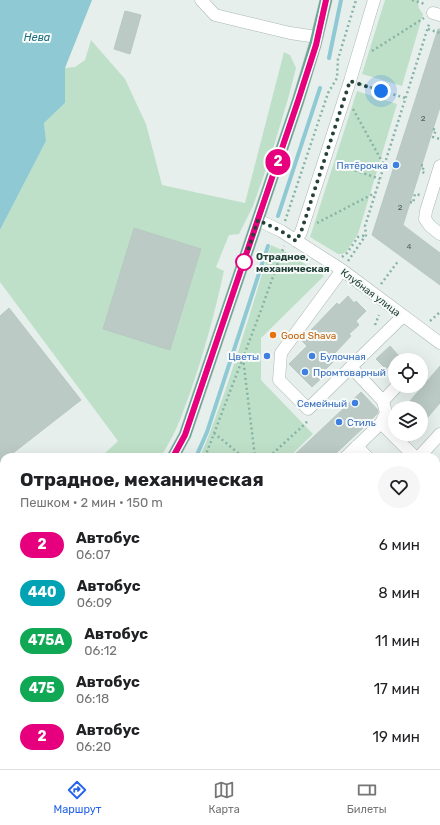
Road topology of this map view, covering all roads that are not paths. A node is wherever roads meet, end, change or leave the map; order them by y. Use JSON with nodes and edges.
{"nodes":[{"id":1,"x":201,"y":0,"type":"edge"},
{"id":2,"x":326,"y":0,"type":"edge"},
{"id":3,"x":374,"y":0,"type":"edge"},
{"id":4,"x":318,"y":38,"type":"junction"},
{"id":5,"x":440,"y":166,"type":"edge"},
{"id":6,"x":258,"y":220,"type":"junction"},
{"id":7,"x":440,"y":234,"type":"edge"},
{"id":8,"x":296,"y":241,"type":"junction"},
{"id":9,"x":342,"y":270,"type":"junction"},
{"id":10,"x":403,"y":316,"type":"junction"},
{"id":11,"x":440,"y":344,"type":"edge"},
{"id":12,"x":351,"y":367,"type":"junction"},
{"id":13,"x":391,"y":393,"type":"edge"},
{"id":14,"x":384,"y":401,"type":"junction"},
{"id":15,"x":381,"y":423,"type":"junction"},
{"id":16,"x":440,"y":434,"type":"edge"},
{"id":17,"x":357,"y":446,"type":"junction"},
{"id":18,"x":175,"y":453,"type":"edge"},
{"id":19,"x":350,"y":453,"type":"edge"},
{"id":20,"x":363,"y":453,"type":"edge"},
{"id":21,"x":411,"y":453,"type":"edge"},
{"id":22,"x":423,"y":453,"type":"edge"}],
"edges":[{"from":1,"to":4,"type":"street"},
{"from":2,"to":4,"type":"main road"},
{"from":3,"to":8,"type":"street"},
{"from":4,"to":6,"type":"main road"},
{"from":5,"to":7,"type":"street"},
{"from":6,"to":8,"type":"street","name":"Клубная улица"},
{"from":6,"to":18,"type":"main road"},
{"from":8,"to":9,"type":"street","name":"Клубная улица"},
{"from":9,"to":10,"type":"street","name":"Клубная улица"},
{"from":9,"to":12,"type":"street"},
{"from":10,"to":11,"type":"street","name":"Клубная улица"},
{"from":10,"to":12,"type":"street"},
{"from":12,"to":14,"type":"street"},
{"from":13,"to":14,"type":"street"},
{"from":14,"to":15,"type":"street"},
{"from":15,"to":17,"type":"street"},
{"from":15,"to":21,"type":"street"},
{"from":16,"to":22,"type":"street"},
{"from":17,"to":19,"type":"street"},
{"from":17,"to":20,"type":"street"}]}
